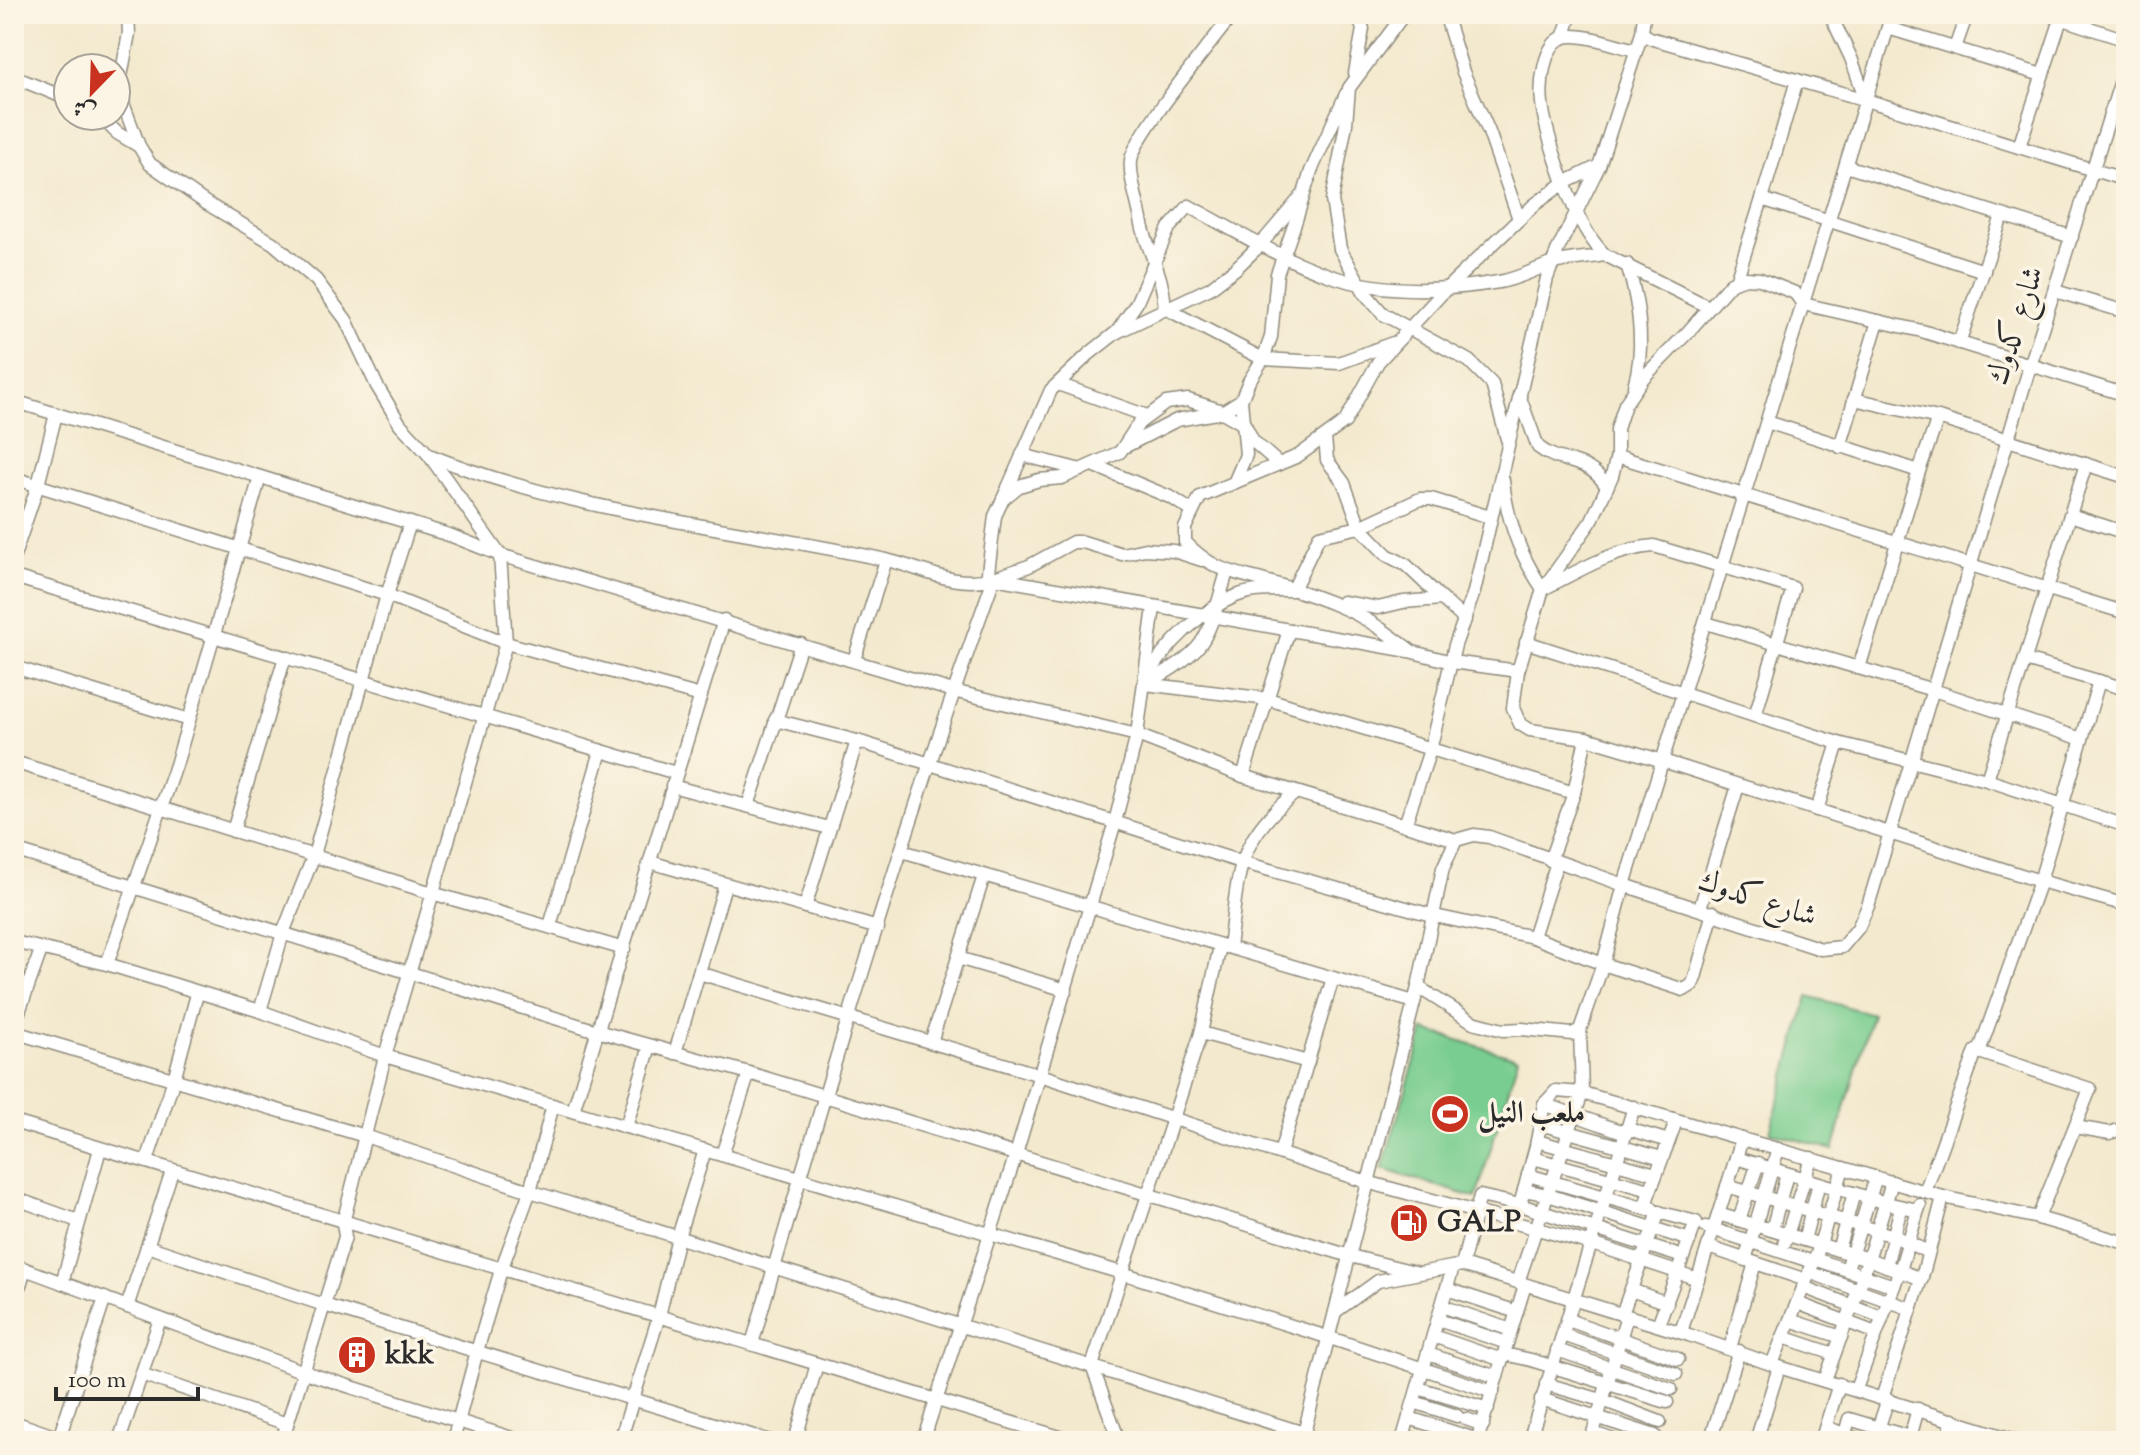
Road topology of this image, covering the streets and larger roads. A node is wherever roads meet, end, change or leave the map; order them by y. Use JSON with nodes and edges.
{"nodes":[{"id":1,"x":128,"y":14,"type":"edge"},
{"id":2,"x":1233,"y":14,"type":"edge"},
{"id":3,"x":1360,"y":14,"type":"edge"},
{"id":4,"x":1404,"y":14,"type":"edge"},
{"id":5,"x":1445,"y":14,"type":"edge"},
{"id":6,"x":1571,"y":14,"type":"edge"},
{"id":7,"x":1644,"y":14,"type":"edge"},
{"id":8,"x":1830,"y":14,"type":"edge"},
{"id":9,"x":1892,"y":14,"type":"edge"},
{"id":10,"x":1967,"y":14,"type":"edge"},
{"id":11,"x":2047,"y":14,"type":"edge"},
{"id":12,"x":2061,"y":19,"type":"junction"},
{"id":13,"x":1888,"y":28,"type":"junction"},
{"id":14,"x":1642,"y":33,"type":"junction"},
{"id":15,"x":1563,"y":38,"type":"junction"},
{"id":16,"x":2126,"y":40,"type":"edge"},
{"id":17,"x":1955,"y":48,"type":"junction"},
{"id":18,"x":1636,"y":50,"type":"junction"},
{"id":19,"x":2126,"y":65,"type":"edge"},
{"id":20,"x":2042,"y":75,"type":"junction"},
{"id":21,"x":14,"y":77,"type":"edge"},
{"id":22,"x":1797,"y":80,"type":"junction"},
{"id":23,"x":1349,"y":88,"type":"junction"},
{"id":24,"x":52,"y":92,"type":"edge"},
{"id":25,"x":2121,"y":97,"type":"edge"},
{"id":26,"x":1866,"y":100,"type":"junction"},
{"id":27,"x":116,"y":132,"type":"edge"},
{"id":28,"x":139,"y":146,"type":"junction"},
{"id":29,"x":2019,"y":147,"type":"junction"},
{"id":30,"x":1599,"y":166,"type":"junction"},
{"id":31,"x":1846,"y":166,"type":"junction"},
{"id":32,"x":2093,"y":170,"type":"junction"},
{"id":33,"x":2126,"y":180,"type":"edge"},
{"id":34,"x":1564,"y":183,"type":"junction"},
{"id":35,"x":1303,"y":195,"type":"junction"},
{"id":36,"x":1762,"y":199,"type":"junction"},
{"id":37,"x":1578,"y":213,"type":"junction"},
{"id":38,"x":2002,"y":216,"type":"junction"},
{"id":39,"x":1519,"y":219,"type":"junction"},
{"id":40,"x":1829,"y":220,"type":"junction"},
{"id":41,"x":2072,"y":237,"type":"junction"},
{"id":42,"x":1261,"y":244,"type":"junction"},
{"id":43,"x":1283,"y":255,"type":"junction"},
{"id":44,"x":1605,"y":255,"type":"junction"},
{"id":45,"x":1154,"y":262,"type":"junction"},
{"id":46,"x":1552,"y":263,"type":"junction"},
{"id":47,"x":1627,"y":264,"type":"junction"},
{"id":48,"x":1984,"y":271,"type":"junction"},
{"id":49,"x":1736,"y":281,"type":"junction"},
{"id":50,"x":1359,"y":283,"type":"junction"},
{"id":51,"x":1447,"y":288,"type":"junction"},
{"id":52,"x":2055,"y":291,"type":"junction"},
{"id":53,"x":1803,"y":304,"type":"junction"},
{"id":54,"x":1709,"y":307,"type":"junction"},
{"id":55,"x":1165,"y":308,"type":"junction"},
{"id":56,"x":2126,"y":312,"type":"edge"},
{"id":57,"x":1878,"y":321,"type":"junction"},
{"id":58,"x":1409,"y":329,"type":"junction"},
{"id":59,"x":1117,"y":332,"type":"junction"},
{"id":60,"x":1396,"y":341,"type":"junction"},
{"id":61,"x":1959,"y":343,"type":"junction"},
{"id":62,"x":1263,"y":359,"type":"junction"},
{"id":63,"x":2030,"y":366,"type":"junction"},
{"id":64,"x":1058,"y":384,"type":"junction"},
{"id":65,"x":1519,"y":395,"type":"junction"},
{"id":66,"x":2126,"y":395,"type":"edge"},
{"id":67,"x":1854,"y":399,"type":"junction"},
{"id":68,"x":1241,"y":400,"type":"junction"},
{"id":69,"x":14,"y":401,"type":"edge"},
{"id":70,"x":1625,"y":404,"type":"junction"},
{"id":71,"x":1222,"y":412,"type":"junction"},
{"id":72,"x":56,"y":414,"type":"junction"},
{"id":73,"x":1147,"y":416,"type":"junction"},
{"id":74,"x":1938,"y":418,"type":"junction"},
{"id":75,"x":1767,"y":422,"type":"junction"},
{"id":76,"x":1245,"y":425,"type":"junction"},
{"id":77,"x":1325,"y":438,"type":"junction"},
{"id":78,"x":2009,"y":439,"type":"junction"},
{"id":79,"x":1508,"y":442,"type":"junction"},
{"id":80,"x":1124,"y":447,"type":"junction"},
{"id":81,"x":1840,"y":447,"type":"junction"},
{"id":82,"x":429,"y":455,"type":"junction"},
{"id":83,"x":1022,"y":455,"type":"junction"},
{"id":84,"x":1617,"y":456,"type":"junction"},
{"id":85,"x":1279,"y":464,"type":"junction"},
{"id":86,"x":2086,"y":464,"type":"junction"},
{"id":87,"x":1502,"y":465,"type":"junction"},
{"id":88,"x":1087,"y":467,"type":"junction"},
{"id":89,"x":1919,"y":471,"type":"junction"},
{"id":90,"x":260,"y":477,"type":"junction"},
{"id":91,"x":2126,"y":477,"type":"edge"},
{"id":92,"x":14,"y":478,"type":"edge"},
{"id":93,"x":1234,"y":483,"type":"junction"},
{"id":94,"x":38,"y":485,"type":"junction"},
{"id":95,"x":1607,"y":487,"type":"junction"},
{"id":96,"x":1744,"y":496,"type":"junction"},
{"id":97,"x":1003,"y":499,"type":"junction"},
{"id":98,"x":1192,"y":511,"type":"junction"},
{"id":99,"x":2070,"y":515,"type":"junction"},
{"id":100,"x":1490,"y":517,"type":"junction"},
{"id":101,"x":410,"y":523,"type":"junction"},
{"id":102,"x":1360,"y":527,"type":"junction"},
{"id":103,"x":2126,"y":533,"type":"edge"},
{"id":104,"x":1898,"y":543,"type":"junction"},
{"id":105,"x":238,"y":548,"type":"junction"},
{"id":106,"x":500,"y":555,"type":"junction"},
{"id":107,"x":14,"y":556,"type":"edge"},
{"id":108,"x":886,"y":560,"type":"junction"},
{"id":109,"x":1202,"y":560,"type":"junction"},
{"id":110,"x":1723,"y":565,"type":"junction"},
{"id":111,"x":1971,"y":565,"type":"junction"},
{"id":112,"x":1227,"y":572,"type":"junction"},
{"id":113,"x":14,"y":577,"type":"edge"},
{"id":114,"x":990,"y":579,"type":"junction"},
{"id":115,"x":1543,"y":589,"type":"junction"},
{"id":116,"x":2047,"y":589,"type":"junction"},
{"id":117,"x":1293,"y":590,"type":"junction"},
{"id":118,"x":387,"y":595,"type":"junction"},
{"id":119,"x":1316,"y":598,"type":"junction"},
{"id":120,"x":1442,"y":599,"type":"junction"},
{"id":121,"x":1154,"y":607,"type":"junction"},
{"id":122,"x":1211,"y":613,"type":"junction"},
{"id":123,"x":2126,"y":613,"type":"edge"},
{"id":124,"x":724,"y":620,"type":"junction"},
{"id":125,"x":1465,"y":620,"type":"junction"},
{"id":126,"x":1706,"y":623,"type":"junction"},
{"id":127,"x":1289,"y":630,"type":"junction"},
{"id":128,"x":213,"y":636,"type":"junction"},
{"id":129,"x":1526,"y":642,"type":"junction"},
{"id":130,"x":506,"y":643,"type":"junction"},
{"id":131,"x":801,"y":644,"type":"junction"},
{"id":132,"x":1776,"y":644,"type":"junction"},
{"id":133,"x":1413,"y":652,"type":"junction"},
{"id":134,"x":285,"y":657,"type":"junction"},
{"id":135,"x":854,"y":660,"type":"junction"},
{"id":136,"x":2025,"y":660,"type":"junction"},
{"id":137,"x":1452,"y":662,"type":"junction"},
{"id":138,"x":14,"y":667,"type":"edge"},
{"id":139,"x":1859,"y":668,"type":"junction"},
{"id":140,"x":1518,"y":671,"type":"junction"},
{"id":141,"x":365,"y":679,"type":"junction"},
{"id":142,"x":2099,"y":681,"type":"junction"},
{"id":143,"x":1145,"y":684,"type":"junction"},
{"id":144,"x":2126,"y":689,"type":"edge"},
{"id":145,"x":1933,"y":690,"type":"junction"},
{"id":146,"x":953,"y":691,"type":"junction"},
{"id":147,"x":1683,"y":694,"type":"junction"},
{"id":148,"x":701,"y":696,"type":"junction"},
{"id":149,"x":1268,"y":699,"type":"junction"},
{"id":150,"x":1755,"y":716,"type":"junction"},
{"id":151,"x":2008,"y":716,"type":"junction"},
{"id":152,"x":486,"y":717,"type":"junction"},
{"id":153,"x":189,"y":720,"type":"junction"},
{"id":154,"x":775,"y":720,"type":"junction"},
{"id":155,"x":1137,"y":735,"type":"junction"},
{"id":156,"x":1586,"y":738,"type":"junction"},
{"id":157,"x":2082,"y":739,"type":"junction"},
{"id":158,"x":857,"y":741,"type":"junction"},
{"id":159,"x":1838,"y":743,"type":"junction"},
{"id":160,"x":1430,"y":750,"type":"junction"},
{"id":161,"x":601,"y":751,"type":"junction"},
{"id":162,"x":1912,"y":760,"type":"junction"},
{"id":163,"x":1663,"y":761,"type":"junction"},
{"id":164,"x":14,"y":762,"type":"edge"},
{"id":165,"x":931,"y":764,"type":"junction"},
{"id":166,"x":1243,"y":776,"type":"junction"},
{"id":167,"x":674,"y":780,"type":"junction"},
{"id":168,"x":1987,"y":780,"type":"junction"},
{"id":169,"x":1738,"y":786,"type":"junction"},
{"id":170,"x":1295,"y":793,"type":"junction"},
{"id":171,"x":1574,"y":793,"type":"junction"},
{"id":172,"x":2062,"y":803,"type":"junction"},
{"id":173,"x":748,"y":806,"type":"junction"},
{"id":174,"x":162,"y":808,"type":"junction"},
{"id":175,"x":1817,"y":810,"type":"junction"},
{"id":176,"x":1115,"y":822,"type":"junction"},
{"id":177,"x":1405,"y":825,"type":"junction"},
{"id":178,"x":2126,"y":826,"type":"edge"},
{"id":179,"x":829,"y":828,"type":"junction"},
{"id":180,"x":233,"y":831,"type":"junction"},
{"id":181,"x":1890,"y":834,"type":"junction"},
{"id":182,"x":1456,"y":840,"type":"junction"},
{"id":183,"x":14,"y":850,"type":"edge"},
{"id":184,"x":902,"y":851,"type":"junction"},
{"id":185,"x":314,"y":855,"type":"junction"},
{"id":186,"x":1553,"y":861,"type":"junction"},
{"id":187,"x":650,"y":862,"type":"junction"},
{"id":188,"x":1241,"y":862,"type":"junction"},
{"id":189,"x":984,"y":876,"type":"junction"},
{"id":190,"x":2040,"y":881,"type":"junction"},
{"id":191,"x":725,"y":885,"type":"junction"},
{"id":192,"x":1624,"y":885,"type":"junction"},
{"id":193,"x":134,"y":887,"type":"junction"},
{"id":194,"x":432,"y":893,"type":"junction"},
{"id":195,"x":2126,"y":905,"type":"edge"},
{"id":196,"x":805,"y":907,"type":"junction"},
{"id":197,"x":1089,"y":907,"type":"junction"},
{"id":198,"x":1707,"y":910,"type":"junction"},
{"id":199,"x":1435,"y":916,"type":"junction"},
{"id":200,"x":550,"y":926,"type":"junction"},
{"id":201,"x":878,"y":928,"type":"junction"},
{"id":202,"x":283,"y":933,"type":"junction"},
{"id":203,"x":1533,"y":937,"type":"junction"},
{"id":204,"x":14,"y":942,"type":"edge"},
{"id":205,"x":1229,"y":947,"type":"junction"},
{"id":206,"x":624,"y":949,"type":"junction"},
{"id":207,"x":41,"y":950,"type":"junction"},
{"id":208,"x":958,"y":958,"type":"junction"},
{"id":209,"x":107,"y":964,"type":"junction"},
{"id":210,"x":1603,"y":964,"type":"junction"},
{"id":211,"x":409,"y":973,"type":"junction"},
{"id":212,"x":699,"y":973,"type":"junction"},
{"id":213,"x":1333,"y":978,"type":"junction"},
{"id":214,"x":1418,"y":987,"type":"junction"},
{"id":215,"x":1066,"y":990,"type":"junction"},
{"id":216,"x":197,"y":994,"type":"junction"},
{"id":217,"x":1414,"y":1002,"type":"junction"},
{"id":218,"x":260,"y":1011,"type":"junction"},
{"id":219,"x":850,"y":1018,"type":"junction"},
{"id":220,"x":14,"y":1026,"type":"edge"},
{"id":221,"x":1580,"y":1030,"type":"junction"},
{"id":222,"x":597,"y":1031,"type":"junction"},
{"id":223,"x":14,"y":1032,"type":"edge"},
{"id":224,"x":1201,"y":1033,"type":"junction"},
{"id":225,"x":931,"y":1042,"type":"junction"},
{"id":226,"x":650,"y":1046,"type":"junction"},
{"id":227,"x":1979,"y":1052,"type":"junction"},
{"id":228,"x":675,"y":1053,"type":"junction"},
{"id":229,"x":385,"y":1056,"type":"junction"},
{"id":230,"x":1308,"y":1062,"type":"junction"},
{"id":231,"x":749,"y":1073,"type":"junction"},
{"id":232,"x":1040,"y":1075,"type":"junction"},
{"id":233,"x":174,"y":1079,"type":"junction"},
{"id":234,"x":1582,"y":1093,"type":"junction"},
{"id":235,"x":826,"y":1098,"type":"junction"},
{"id":236,"x":1544,"y":1104,"type":"junction"},
{"id":237,"x":553,"y":1105,"type":"junction"},
{"id":238,"x":1634,"y":1107,"type":"junction"},
{"id":239,"x":573,"y":1111,"type":"junction"},
{"id":240,"x":1575,"y":1115,"type":"junction"},
{"id":241,"x":1173,"y":1117,"type":"junction"},
{"id":242,"x":1673,"y":1119,"type":"junction"},
{"id":243,"x":14,"y":1122,"type":"edge"},
{"id":244,"x":1540,"y":1124,"type":"junction"},
{"id":245,"x":626,"y":1127,"type":"junction"},
{"id":246,"x":2075,"y":1127,"type":"junction"},
{"id":247,"x":2126,"y":1127,"type":"edge"},
{"id":248,"x":1628,"y":1129,"type":"junction"},
{"id":249,"x":1569,"y":1131,"type":"junction"},
{"id":250,"x":2110,"y":1133,"type":"junction"},
{"id":251,"x":365,"y":1136,"type":"junction"},
{"id":252,"x":2126,"y":1137,"type":"edge"},
{"id":253,"x":1742,"y":1139,"type":"junction"},
{"id":254,"x":1537,"y":1141,"type":"junction"},
{"id":255,"x":1669,"y":1141,"type":"junction"},
{"id":256,"x":1564,"y":1146,"type":"junction"},
{"id":257,"x":100,"y":1149,"type":"junction"},
{"id":258,"x":1778,"y":1149,"type":"junction"},
{"id":259,"x":705,"y":1150,"type":"junction"},
{"id":260,"x":1280,"y":1153,"type":"junction"},
{"id":261,"x":1016,"y":1154,"type":"junction"},
{"id":262,"x":722,"y":1155,"type":"junction"},
{"id":263,"x":1620,"y":1155,"type":"junction"},
{"id":264,"x":1533,"y":1158,"type":"junction"},
{"id":265,"x":1662,"y":1158,"type":"junction"},
{"id":266,"x":1736,"y":1158,"type":"junction"},
{"id":267,"x":1811,"y":1158,"type":"junction"},
{"id":268,"x":147,"y":1161,"type":"junction"},
{"id":269,"x":1758,"y":1163,"type":"junction"},
{"id":270,"x":1558,"y":1164,"type":"junction"},
{"id":271,"x":1843,"y":1168,"type":"junction"},
{"id":272,"x":1773,"y":1169,"type":"junction"},
{"id":273,"x":172,"y":1171,"type":"junction"},
{"id":274,"x":1656,"y":1174,"type":"junction"},
{"id":275,"x":1787,"y":1174,"type":"junction"},
{"id":276,"x":1528,"y":1175,"type":"junction"},
{"id":277,"x":1876,"y":1177,"type":"junction"},
{"id":278,"x":802,"y":1179,"type":"junction"},
{"id":279,"x":1612,"y":1179,"type":"junction"},
{"id":280,"x":1804,"y":1179,"type":"junction"},
{"id":281,"x":1367,"y":1182,"type":"junction"},
{"id":282,"x":1552,"y":1182,"type":"junction"},
{"id":283,"x":1892,"y":1182,"type":"junction"},
{"id":284,"x":1819,"y":1183,"type":"junction"},
{"id":285,"x":1727,"y":1186,"type":"junction"},
{"id":286,"x":1837,"y":1188,"type":"junction"},
{"id":287,"x":1524,"y":1190,"type":"junction"},
{"id":288,"x":1650,"y":1190,"type":"junction"},
{"id":289,"x":530,"y":1191,"type":"junction"},
{"id":290,"x":1747,"y":1192,"type":"junction"},
{"id":291,"x":1925,"y":1192,"type":"junction"},
{"id":292,"x":1854,"y":1193,"type":"junction"},
{"id":293,"x":1148,"y":1194,"type":"junction"},
{"id":294,"x":1548,"y":1195,"type":"junction"},
{"id":295,"x":1606,"y":1197,"type":"junction"},
{"id":296,"x":1764,"y":1197,"type":"junction"},
{"id":297,"x":1943,"y":1197,"type":"junction"},
{"id":298,"x":14,"y":1198,"type":"edge"},
{"id":299,"x":1869,"y":1198,"type":"junction"},
{"id":300,"x":1780,"y":1202,"type":"junction"},
{"id":301,"x":1886,"y":1203,"type":"junction"},
{"id":302,"x":1520,"y":1205,"type":"junction"},
{"id":303,"x":1796,"y":1206,"type":"junction"},
{"id":304,"x":1901,"y":1207,"type":"junction"},
{"id":305,"x":1812,"y":1211,"type":"junction"},
{"id":306,"x":1476,"y":1212,"type":"junction"},
{"id":307,"x":1542,"y":1212,"type":"junction"},
{"id":308,"x":1656,"y":1212,"type":"junction"},
{"id":309,"x":1601,"y":1213,"type":"junction"},
{"id":310,"x":1718,"y":1214,"type":"junction"},
{"id":311,"x":1829,"y":1216,"type":"junction"},
{"id":312,"x":2038,"y":1218,"type":"junction"},
{"id":313,"x":1739,"y":1220,"type":"junction"},
{"id":314,"x":78,"y":1221,"type":"junction"},
{"id":315,"x":1846,"y":1221,"type":"junction"},
{"id":316,"x":1696,"y":1222,"type":"junction"},
{"id":317,"x":343,"y":1223,"type":"junction"},
{"id":318,"x":1755,"y":1225,"type":"junction"},
{"id":319,"x":1861,"y":1226,"type":"junction"},
{"id":320,"x":1653,"y":1227,"type":"junction"},
{"id":321,"x":1536,"y":1228,"type":"junction"},
{"id":322,"x":1914,"y":1228,"type":"junction"},
{"id":323,"x":1596,"y":1229,"type":"junction"},
{"id":324,"x":1713,"y":1230,"type":"junction"},
{"id":325,"x":1772,"y":1230,"type":"junction"},
{"id":326,"x":1877,"y":1231,"type":"junction"},
{"id":327,"x":989,"y":1234,"type":"junction"},
{"id":328,"x":1788,"y":1235,"type":"junction"},
{"id":329,"x":1933,"y":1235,"type":"junction"},
{"id":330,"x":1894,"y":1236,"type":"junction"},
{"id":331,"x":678,"y":1237,"type":"junction"},
{"id":332,"x":1690,"y":1240,"type":"junction"},
{"id":333,"x":1804,"y":1240,"type":"junction"},
{"id":334,"x":1750,"y":1242,"type":"junction"},
{"id":335,"x":1908,"y":1243,"type":"junction"},
{"id":336,"x":2126,"y":1243,"type":"edge"},
{"id":337,"x":1592,"y":1244,"type":"junction"},
{"id":338,"x":1647,"y":1245,"type":"junction"},
{"id":339,"x":1820,"y":1245,"type":"junction"},
{"id":340,"x":147,"y":1246,"type":"junction"},
{"id":341,"x":1708,"y":1247,"type":"junction"},
{"id":342,"x":1838,"y":1250,"type":"junction"},
{"id":343,"x":1781,"y":1252,"type":"junction"},
{"id":344,"x":1928,"y":1252,"type":"junction"},
{"id":345,"x":1852,"y":1254,"type":"junction"},
{"id":346,"x":1350,"y":1256,"type":"junction"},
{"id":347,"x":1683,"y":1257,"type":"junction"},
{"id":348,"x":1642,"y":1259,"type":"junction"},
{"id":349,"x":1868,"y":1259,"type":"junction"},
{"id":350,"x":1750,"y":1261,"type":"junction"},
{"id":351,"x":1458,"y":1266,"type":"junction"},
{"id":352,"x":1886,"y":1266,"type":"junction"},
{"id":353,"x":20,"y":1267,"type":"edge"},
{"id":354,"x":774,"y":1267,"type":"junction"},
{"id":355,"x":1847,"y":1269,"type":"junction"},
{"id":356,"x":501,"y":1270,"type":"junction"},
{"id":357,"x":1900,"y":1270,"type":"junction"},
{"id":358,"x":1678,"y":1271,"type":"junction"},
{"id":359,"x":1809,"y":1272,"type":"junction"},
{"id":360,"x":1122,"y":1273,"type":"junction"},
{"id":361,"x":1419,"y":1273,"type":"junction"},
{"id":362,"x":1864,"y":1274,"type":"junction"},
{"id":363,"x":1698,"y":1279,"type":"junction"},
{"id":364,"x":1922,"y":1279,"type":"junction"},
{"id":365,"x":62,"y":1283,"type":"junction"},
{"id":366,"x":1522,"y":1284,"type":"junction"},
{"id":367,"x":1894,"y":1286,"type":"junction"},
{"id":368,"x":1447,"y":1289,"type":"junction"},
{"id":369,"x":1631,"y":1290,"type":"junction"},
{"id":370,"x":1859,"y":1290,"type":"junction"},
{"id":371,"x":105,"y":1298,"type":"junction"},
{"id":372,"x":1575,"y":1300,"type":"junction"},
{"id":373,"x":1889,"y":1301,"type":"junction"},
{"id":374,"x":1667,"y":1303,"type":"junction"},
{"id":375,"x":1797,"y":1303,"type":"junction"},
{"id":376,"x":14,"y":1304,"type":"edge"},
{"id":377,"x":324,"y":1305,"type":"junction"},
{"id":378,"x":1853,"y":1305,"type":"junction"},
{"id":379,"x":1442,"y":1306,"type":"junction"},
{"id":380,"x":127,"y":1307,"type":"junction"},
{"id":381,"x":1911,"y":1309,"type":"junction"},
{"id":382,"x":1335,"y":1312,"type":"junction"},
{"id":383,"x":1517,"y":1312,"type":"junction"},
{"id":384,"x":1622,"y":1314,"type":"junction"},
{"id":385,"x":659,"y":1316,"type":"junction"},
{"id":386,"x":1882,"y":1317,"type":"junction"},
{"id":387,"x":160,"y":1319,"type":"junction"},
{"id":388,"x":1438,"y":1320,"type":"junction"},
{"id":389,"x":1568,"y":1320,"type":"junction"},
{"id":390,"x":1790,"y":1320,"type":"junction"},
{"id":391,"x":1847,"y":1321,"type":"junction"},
{"id":392,"x":1658,"y":1325,"type":"junction"},
{"id":393,"x":959,"y":1326,"type":"junction"},
{"id":394,"x":1876,"y":1333,"type":"junction"},
{"id":395,"x":1685,"y":1334,"type":"junction"},
{"id":396,"x":1563,"y":1335,"type":"junction"},
{"id":397,"x":1433,"y":1336,"type":"junction"},
{"id":398,"x":1327,"y":1337,"type":"junction"},
{"id":399,"x":1783,"y":1337,"type":"junction"},
{"id":400,"x":1841,"y":1337,"type":"junction"},
{"id":401,"x":1621,"y":1338,"type":"junction"},
{"id":402,"x":752,"y":1344,"type":"junction"},
{"id":403,"x":1506,"y":1347,"type":"junction"},
{"id":404,"x":1557,"y":1350,"type":"junction"},
{"id":405,"x":1735,"y":1350,"type":"junction"},
{"id":406,"x":477,"y":1351,"type":"junction"},
{"id":407,"x":1616,"y":1353,"type":"junction"},
{"id":408,"x":1428,"y":1354,"type":"junction"},
{"id":409,"x":1834,"y":1354,"type":"junction"},
{"id":410,"x":1678,"y":1359,"type":"junction"},
{"id":411,"x":817,"y":1364,"type":"junction"},
{"id":412,"x":1775,"y":1365,"type":"junction"},
{"id":413,"x":1092,"y":1366,"type":"junction"},
{"id":414,"x":1552,"y":1366,"type":"junction"},
{"id":415,"x":1424,"y":1368,"type":"junction"},
{"id":416,"x":1612,"y":1369,"type":"junction"},
{"id":417,"x":304,"y":1372,"type":"junction"},
{"id":418,"x":141,"y":1374,"type":"junction"},
{"id":419,"x":1676,"y":1374,"type":"junction"},
{"id":420,"x":1497,"y":1377,"type":"junction"},
{"id":421,"x":1825,"y":1380,"type":"junction"},
{"id":422,"x":1546,"y":1384,"type":"junction"},
{"id":423,"x":1608,"y":1384,"type":"junction"},
{"id":424,"x":1839,"y":1384,"type":"junction"},
{"id":425,"x":1418,"y":1388,"type":"junction"},
{"id":426,"x":1671,"y":1389,"type":"junction"},
{"id":427,"x":1856,"y":1389,"type":"junction"},
{"id":428,"x":1493,"y":1392,"type":"junction"},
{"id":429,"x":633,"y":1398,"type":"junction"},
{"id":430,"x":935,"y":1398,"type":"junction"},
{"id":431,"x":1885,"y":1398,"type":"junction"},
{"id":432,"x":1541,"y":1399,"type":"junction"},
{"id":433,"x":1603,"y":1400,"type":"junction"},
{"id":434,"x":1414,"y":1402,"type":"junction"},
{"id":435,"x":1667,"y":1402,"type":"junction"},
{"id":436,"x":1488,"y":1409,"type":"junction"},
{"id":437,"x":1918,"y":1409,"type":"junction"},
{"id":438,"x":1598,"y":1417,"type":"junction"},
{"id":439,"x":1409,"y":1418,"type":"junction"},
{"id":440,"x":1953,"y":1420,"type":"junction"},
{"id":441,"x":459,"y":1421,"type":"junction"},
{"id":442,"x":14,"y":1422,"type":"edge"},
{"id":443,"x":1660,"y":1422,"type":"junction"},
{"id":444,"x":287,"y":1424,"type":"junction"},
{"id":445,"x":1483,"y":1425,"type":"junction"},
{"id":446,"x":1826,"y":1427,"type":"junction"},
{"id":447,"x":1879,"y":1427,"type":"junction"},
{"id":448,"x":1985,"y":1436,"type":"edge"},
{"id":449,"x":1592,"y":1437,"type":"edge"},
{"id":450,"x":1530,"y":1438,"type":"edge"},
{"id":451,"x":1654,"y":1438,"type":"edge"},
{"id":452,"x":1844,"y":1438,"type":"edge"},
{"id":453,"x":1303,"y":1439,"type":"edge"},
{"id":454,"x":1403,"y":1439,"type":"edge"},
{"id":455,"x":62,"y":1440,"type":"edge"},
{"id":456,"x":1477,"y":1440,"type":"edge"},
{"id":457,"x":1914,"y":1440,"type":"edge"},
{"id":458,"x":119,"y":1441,"type":"edge"},
{"id":459,"x":282,"y":1441,"type":"edge"},
{"id":460,"x":453,"y":1441,"type":"edge"},
{"id":461,"x":521,"y":1441,"type":"edge"},
{"id":462,"x":620,"y":1441,"type":"edge"},
{"id":463,"x":770,"y":1441,"type":"edge"},
{"id":464,"x":795,"y":1441,"type":"edge"},
{"id":465,"x":923,"y":1441,"type":"edge"},
{"id":466,"x":1073,"y":1441,"type":"edge"},
{"id":467,"x":1119,"y":1441,"type":"edge"},
{"id":468,"x":1421,"y":1441,"type":"edge"},
{"id":469,"x":1552,"y":1441,"type":"edge"},
{"id":470,"x":1616,"y":1441,"type":"edge"},
{"id":471,"x":1710,"y":1441,"type":"edge"},
{"id":472,"x":1756,"y":1441,"type":"edge"},
{"id":473,"x":1821,"y":1441,"type":"edge"},
{"id":474,"x":1862,"y":1441,"type":"edge"},
{"id":475,"x":1874,"y":1441,"type":"edge"},
{"id":476,"x":1947,"y":1441,"type":"edge"},
{"id":477,"x":2018,"y":1441,"type":"edge"}],
"edges":[{"from":1,"to":28,"type":"street"},
{"from":2,"to":45,"type":"street"},
{"from":3,"to":23,"type":"street"},
{"from":4,"to":23,"type":"street"},
{"from":5,"to":39,"type":"street"},
{"from":6,"to":15,"type":"street"},
{"from":7,"to":14,"type":"street"},
{"from":8,"to":26,"type":"street"},
{"from":9,"to":13,"type":"street"},
{"from":10,"to":17,"type":"street"},
{"from":11,"to":12,"type":"street"},
{"from":12,"to":16,"type":"street"},
{"from":12,"to":20,"type":"street"},
{"from":13,"to":17,"type":"street"},
{"from":13,"to":26,"type":"street"},
{"from":14,"to":18,"type":"street"},
{"from":14,"to":22,"type":"street"},
{"from":15,"to":18,"type":"street"},
{"from":15,"to":34,"type":"street"},
{"from":17,"to":20,"type":"street"},
{"from":18,"to":30,"type":"street"},
{"from":19,"to":25,"type":"street","name":"شارع كدوك"},
{"from":20,"to":29,"type":"street"},
{"from":21,"to":24,"type":"street"},
{"from":22,"to":26,"type":"street"},
{"from":22,"to":36,"type":"street"},
{"from":23,"to":35,"type":"street"},
{"from":23,"to":50,"type":"street"},
{"from":25,"to":32,"type":"street","name":"شارع كدوك"},
{"from":26,"to":29,"type":"street"},
{"from":26,"to":31,"type":"street"},
{"from":27,"to":28,"type":"street"},
{"from":28,"to":82,"type":"street"},
{"from":29,"to":32,"type":"street"},
{"from":30,"to":34,"type":"street"},
{"from":30,"to":37,"type":"street"},
{"from":31,"to":38,"type":"street"},
{"from":31,"to":40,"type":"street"},
{"from":32,"to":33,"type":"street"},
{"from":32,"to":41,"type":"street","name":"شارع كدوك"},
{"from":34,"to":37,"type":"street"},
{"from":34,"to":39,"type":"street"},
{"from":35,"to":42,"type":"street"},
{"from":35,"to":43,"type":"street"},
{"from":36,"to":40,"type":"street"},
{"from":36,"to":49,"type":"street"},
{"from":37,"to":44,"type":"street"},
{"from":37,"to":46,"type":"street"},
{"from":38,"to":41,"type":"street"},
{"from":38,"to":48,"type":"street"},
{"from":39,"to":51,"type":"street"},
{"from":40,"to":48,"type":"street"},
{"from":40,"to":53,"type":"street"},
{"from":41,"to":52,"type":"street","name":"شارع كدوك"},
{"from":42,"to":43,"type":"street"},
{"from":42,"to":45,"type":"street"},
{"from":42,"to":55,"type":"street"},
{"from":43,"to":50,"type":"street"},
{"from":43,"to":62,"type":"street"},
{"from":44,"to":46,"type":"street"},
{"from":44,"to":47,"type":"street"},
{"from":45,"to":55,"type":"street"},
{"from":45,"to":59,"type":"street"},
{"from":46,"to":51,"type":"street"},
{"from":46,"to":65,"type":"street"},
{"from":47,"to":54,"type":"street"},
{"from":47,"to":70,"type":"street"},
{"from":48,"to":61,"type":"street"},
{"from":49,"to":53,"type":"street"},
{"from":49,"to":54,"type":"street"},
{"from":50,"to":51,"type":"street"},
{"from":50,"to":58,"type":"street"},
{"from":51,"to":58,"type":"street"},
{"from":52,"to":56,"type":"street"},
{"from":52,"to":63,"type":"street","name":"شارع كدوك"},
{"from":53,"to":57,"type":"street"},
{"from":53,"to":75,"type":"street"},
{"from":54,"to":70,"type":"street"},
{"from":55,"to":59,"type":"street"},
{"from":55,"to":62,"type":"street"},
{"from":57,"to":61,"type":"street"},
{"from":57,"to":67,"type":"street"},
{"from":58,"to":60,"type":"street"},
{"from":58,"to":79,"type":"street"},
{"from":59,"to":64,"type":"street"},
{"from":60,"to":62,"type":"street"},
{"from":60,"to":77,"type":"street"},
{"from":61,"to":63,"type":"street"},
{"from":62,"to":68,"type":"street"},
{"from":63,"to":66,"type":"street"},
{"from":63,"to":78,"type":"street","name":"شارع كدوك"},
{"from":64,"to":73,"type":"street"},
{"from":64,"to":83,"type":"street"},
{"from":65,"to":79,"type":"street"},
{"from":65,"to":95,"type":"street"},
{"from":67,"to":74,"type":"street"},
{"from":67,"to":81,"type":"street"},
{"from":68,"to":71,"type":"street"},
{"from":68,"to":76,"type":"street"},
{"from":69,"to":72,"type":"street","name":"شارع كدوك"},
{"from":70,"to":84,"type":"street"},
{"from":71,"to":73,"type":"street"},
{"from":71,"to":76,"type":"street"},
{"from":71,"to":80,"type":"street"},
{"from":72,"to":90,"type":"street","name":"شارع كدوك"},
{"from":72,"to":94,"type":"street"},
{"from":73,"to":80,"type":"street"},
{"from":74,"to":78,"type":"street"},
{"from":74,"to":89,"type":"street"},
{"from":75,"to":81,"type":"street"},
{"from":75,"to":96,"type":"street"},
{"from":76,"to":85,"type":"street"},
{"from":76,"to":93,"type":"street"},
{"from":77,"to":85,"type":"street"},
{"from":77,"to":102,"type":"street"},
{"from":78,"to":86,"type":"street"},
{"from":78,"to":111,"type":"street","name":"شارع كدوك"},
{"from":79,"to":87,"type":"street"},
{"from":80,"to":88,"type":"street"},
{"from":81,"to":89,"type":"street"},
{"from":82,"to":106,"type":"street"},
{"from":82,"to":108,"type":"street"},
{"from":83,"to":88,"type":"street"},
{"from":83,"to":97,"type":"street"},
{"from":84,"to":95,"type":"street"},
{"from":84,"to":96,"type":"street"},
{"from":85,"to":93,"type":"street"},
{"from":86,"to":91,"type":"street"},
{"from":86,"to":99,"type":"street"},
{"from":87,"to":100,"type":"street"},
{"from":87,"to":115,"type":"street"},
{"from":88,"to":97,"type":"street"},
{"from":88,"to":98,"type":"street"},
{"from":89,"to":104,"type":"street"},
{"from":90,"to":101,"type":"street","name":"شارع كدوك"},
{"from":90,"to":105,"type":"street"},
{"from":92,"to":94,"type":"street"},
{"from":93,"to":98,"type":"street"},
{"from":94,"to":105,"type":"street"},
{"from":94,"to":107,"type":"street"},
{"from":95,"to":115,"type":"street"},
{"from":96,"to":104,"type":"street"},
{"from":96,"to":110,"type":"street"},
{"from":97,"to":114,"type":"street"},
{"from":98,"to":109,"type":"street"},
{"from":99,"to":103,"type":"street"},
{"from":99,"to":116,"type":"street"},
{"from":100,"to":102,"type":"street"},
{"from":100,"to":125,"type":"street"},
{"from":101,"to":106,"type":"street","name":"شارع كدوك"},
{"from":101,"to":118,"type":"street"},
{"from":102,"to":117,"type":"street"},
{"from":102,"to":120,"type":"street"},
{"from":104,"to":111,"type":"street"},
{"from":104,"to":139,"type":"street"},
{"from":105,"to":118,"type":"street"},
{"from":105,"to":128,"type":"street"},
{"from":106,"to":124,"type":"street","name":"شارع كدوك"},
{"from":106,"to":130,"type":"street"},
{"from":108,"to":114,"type":"street"},
{"from":108,"to":135,"type":"street"},
{"from":109,"to":112,"type":"street"},
{"from":109,"to":114,"type":"street"},
{"from":110,"to":115,"type":"street"},
{"from":110,"to":126,"type":"street"},
{"from":110,"to":132,"type":"street"},
{"from":111,"to":116,"type":"street"},
{"from":111,"to":145,"type":"street","name":"شارع كدوك"},
{"from":112,"to":117,"type":"street"},
{"from":112,"to":122,"type":"street"},
{"from":113,"to":128,"type":"street"},
{"from":114,"to":121,"type":"street"},
{"from":114,"to":146,"type":"street"},
{"from":115,"to":129,"type":"street"},
{"from":116,"to":123,"type":"street"},
{"from":116,"to":136,"type":"street"},
{"from":117,"to":119,"type":"street"},
{"from":117,"to":122,"type":"street"},
{"from":118,"to":130,"type":"street"},
{"from":118,"to":141,"type":"street"},
{"from":119,"to":120,"type":"street"},
{"from":119,"to":133,"type":"street"},
{"from":120,"to":125,"type":"street"},
{"from":121,"to":122,"type":"street"},
{"from":121,"to":143,"type":"street"},
{"from":122,"to":127,"type":"street"},
{"from":122,"to":143,"type":"street"},
{"from":122,"to":143,"type":"street"},
{"from":124,"to":131,"type":"street","name":"شارع كدوك"},
{"from":124,"to":148,"type":"street"},
{"from":125,"to":137,"type":"street"},
{"from":126,"to":132,"type":"street"},
{"from":126,"to":147,"type":"street"},
{"from":127,"to":133,"type":"street"},
{"from":127,"to":149,"type":"street"},
{"from":128,"to":134,"type":"street"},
{"from":128,"to":153,"type":"street"},
{"from":129,"to":140,"type":"street"},
{"from":129,"to":147,"type":"street"},
{"from":130,"to":148,"type":"street"},
{"from":130,"to":152,"type":"street"},
{"from":131,"to":135,"type":"street","name":"شارع كدوك"},
{"from":131,"to":154,"type":"street"},
{"from":132,"to":139,"type":"street"},
{"from":132,"to":150,"type":"street"},
{"from":133,"to":137,"type":"street"},
{"from":134,"to":141,"type":"street"},
{"from":134,"to":180,"type":"street"},
{"from":135,"to":146,"type":"street","name":"شارع كدوك"},
{"from":136,"to":142,"type":"street"},
{"from":136,"to":151,"type":"street"},
{"from":137,"to":140,"type":"street"},
{"from":137,"to":160,"type":"street"},
{"from":138,"to":153,"type":"street"},
{"from":139,"to":145,"type":"street"},
{"from":140,"to":156,"type":"street"},
{"from":141,"to":152,"type":"street"},
{"from":141,"to":185,"type":"street"},
{"from":142,"to":144,"type":"street"},
{"from":142,"to":157,"type":"street"},
{"from":143,"to":149,"type":"street"},
{"from":143,"to":155,"type":"street"},
{"from":145,"to":151,"type":"street"},
{"from":145,"to":162,"type":"street","name":"شارع كدوك"},
{"from":146,"to":155,"type":"street","name":"شارع كدوك"},
{"from":146,"to":165,"type":"street"},
{"from":147,"to":150,"type":"street"},
{"from":147,"to":163,"type":"street"},
{"from":148,"to":167,"type":"street"},
{"from":149,"to":160,"type":"street"},
{"from":149,"to":166,"type":"street"},
{"from":150,"to":159,"type":"street"},
{"from":151,"to":157,"type":"street"},
{"from":151,"to":168,"type":"street"},
{"from":152,"to":161,"type":"street"},
{"from":152,"to":194,"type":"street"},
{"from":153,"to":174,"type":"street"},
{"from":154,"to":158,"type":"street"},
{"from":154,"to":173,"type":"street"},
{"from":155,"to":166,"type":"street","name":"شارع كدوك"},
{"from":155,"to":176,"type":"street"},
{"from":156,"to":163,"type":"street"},
{"from":156,"to":171,"type":"street"},
{"from":157,"to":172,"type":"street"},
{"from":158,"to":165,"type":"street"},
{"from":158,"to":179,"type":"street"},
{"from":159,"to":162,"type":"street"},
{"from":159,"to":175,"type":"street"},
{"from":160,"to":171,"type":"street"},
{"from":160,"to":177,"type":"street"},
{"from":161,"to":167,"type":"street"},
{"from":161,"to":200,"type":"street"},
{"from":162,"to":168,"type":"street"},
{"from":162,"to":181,"type":"street","name":"شارع كدوك"},
{"from":163,"to":169,"type":"street"},
{"from":163,"to":192,"type":"street"},
{"from":164,"to":174,"type":"street"},
{"from":165,"to":176,"type":"street"},
{"from":165,"to":184,"type":"street"},
{"from":166,"to":170,"type":"street","name":"شارع كدوك"},
{"from":167,"to":173,"type":"street"},
{"from":167,"to":187,"type":"street"},
{"from":168,"to":172,"type":"street"},
{"from":169,"to":175,"type":"street"},
{"from":169,"to":198,"type":"street"},
{"from":170,"to":177,"type":"street","name":"شارع كدوك"},
{"from":170,"to":188,"type":"street"},
{"from":171,"to":186,"type":"street"},
{"from":172,"to":178,"type":"street"},
{"from":172,"to":190,"type":"street"},
{"from":173,"to":179,"type":"street"},
{"from":174,"to":180,"type":"street"},
{"from":174,"to":193,"type":"street"},
{"from":175,"to":181,"type":"street"},
{"from":176,"to":188,"type":"street"},
{"from":176,"to":197,"type":"street"},
{"from":177,"to":182,"type":"street","name":"شارع كدوك"},
{"from":179,"to":196,"type":"street"},
{"from":180,"to":185,"type":"street"},
{"from":181,"to":190,"type":"street"},
{"from":181,"to":198,"type":"street","name":"شارع كدوك"},
{"from":182,"to":186,"type":"street","name":"شارع كدوك"},
{"from":182,"to":199,"type":"street"},
{"from":183,"to":193,"type":"street"},
{"from":184,"to":189,"type":"street"},
{"from":184,"to":201,"type":"street"},
{"from":185,"to":194,"type":"street"},
{"from":185,"to":202,"type":"street"},
{"from":186,"to":192,"type":"street","name":"شارع كدوك"},
{"from":186,"to":203,"type":"street"},
{"from":187,"to":191,"type":"street"},
{"from":187,"to":206,"type":"street"},
{"from":188,"to":199,"type":"street"},
{"from":188,"to":205,"type":"street"},
{"from":189,"to":197,"type":"street"},
{"from":189,"to":208,"type":"street"},
{"from":190,"to":195,"type":"street"},
{"from":190,"to":227,"type":"street"},
{"from":191,"to":196,"type":"street"},
{"from":191,"to":212,"type":"street"},
{"from":192,"to":198,"type":"street","name":"شارع كدوك"},
{"from":192,"to":210,"type":"street"},
{"from":193,"to":202,"type":"street"},
{"from":193,"to":209,"type":"street"},
{"from":194,"to":200,"type":"street"},
{"from":194,"to":211,"type":"street"},
{"from":196,"to":201,"type":"street"},
{"from":197,"to":205,"type":"street"},
{"from":197,"to":215,"type":"street"},
{"from":198,"to":210,"type":"street"},
{"from":199,"to":203,"type":"street"},
{"from":199,"to":214,"type":"street"},
{"from":200,"to":206,"type":"street"},
{"from":201,"to":219,"type":"street"},
{"from":202,"to":211,"type":"street"},
{"from":202,"to":218,"type":"street"},
{"from":203,"to":210,"type":"street"},
{"from":204,"to":207,"type":"street"},
{"from":205,"to":213,"type":"street"},
{"from":205,"to":224,"type":"street"},
{"from":206,"to":222,"type":"street"},
{"from":207,"to":209,"type":"street"},
{"from":207,"to":220,"type":"street"},
{"from":208,"to":215,"type":"street"},
{"from":208,"to":225,"type":"street"},
{"from":209,"to":216,"type":"street"},
{"from":210,"to":221,"type":"street"},
{"from":211,"to":222,"type":"street"},
{"from":211,"to":229,"type":"street"},
{"from":212,"to":219,"type":"street"},
{"from":212,"to":228,"type":"street"},
{"from":213,"to":217,"type":"street"},
{"from":213,"to":230,"type":"street"},
{"from":214,"to":217,"type":"street"},
{"from":214,"to":221,"type":"street"},
{"from":215,"to":232,"type":"street"},
{"from":216,"to":218,"type":"street"},
{"from":216,"to":233,"type":"street"},
{"from":217,"to":281,"type":"street"},
{"from":218,"to":229,"type":"street"},
{"from":219,"to":225,"type":"street"},
{"from":219,"to":235,"type":"street"},
{"from":221,"to":234,"type":"street"},
{"from":222,"to":226,"type":"street"},
{"from":222,"to":239,"type":"street"},
{"from":223,"to":233,"type":"street"},
{"from":224,"to":230,"type":"street"},
{"from":224,"to":241,"type":"street"},
{"from":225,"to":232,"type":"street"},
{"from":226,"to":228,"type":"street"},
{"from":226,"to":245,"type":"street"},
{"from":227,"to":246,"type":"street"},
{"from":227,"to":291,"type":"street"},
{"from":228,"to":231,"type":"street"},
{"from":229,"to":237,"type":"street"},
{"from":229,"to":251,"type":"street"},
{"from":230,"to":260,"type":"street"},
{"from":231,"to":235,"type":"street"},
{"from":231,"to":262,"type":"street"},
{"from":232,"to":241,"type":"street"},
{"from":232,"to":261,"type":"street"},
{"from":233,"to":251,"type":"street"},
{"from":233,"to":268,"type":"street"},
{"from":234,"to":236,"type":"street"},
{"from":234,"to":238,"type":"street"},
{"from":234,"to":240,"type":"street"},
{"from":235,"to":261,"type":"street"},
{"from":235,"to":278,"type":"street"},
{"from":236,"to":240,"type":"street"},
{"from":236,"to":244,"type":"street"},
{"from":237,"to":239,"type":"street"},
{"from":237,"to":289,"type":"street"},
{"from":238,"to":242,"type":"street"},
{"from":238,"to":248,"type":"street"},
{"from":239,"to":245,"type":"street"},
{"from":240,"to":248,"type":"street"},
{"from":240,"to":249,"type":"street"},
{"from":241,"to":260,"type":"street"},
{"from":241,"to":293,"type":"street"},
{"from":242,"to":253,"type":"street"},
{"from":242,"to":255,"type":"street"},
{"from":243,"to":257,"type":"street"},
{"from":244,"to":249,"type":"street"},
{"from":244,"to":254,"type":"street"},
{"from":245,"to":259,"type":"street"},
{"from":246,"to":250,"type":"street"},
{"from":246,"to":312,"type":"street"},
{"from":247,"to":250,"type":"street"},
{"from":248,"to":255,"type":"street"},
{"from":248,"to":263,"type":"street"},
{"from":249,"to":256,"type":"street"},
{"from":249,"to":263,"type":"street"},
{"from":250,"to":252,"type":"street"},
{"from":251,"to":289,"type":"street"},
{"from":251,"to":317,"type":"street"},
{"from":253,"to":258,"type":"street"},
{"from":253,"to":266,"type":"street"},
{"from":254,"to":256,"type":"street"},
{"from":254,"to":264,"type":"street"},
{"from":255,"to":265,"type":"street"},
{"from":256,"to":263,"type":"street"},
{"from":256,"to":270,"type":"street"},
{"from":257,"to":268,"type":"street"},
{"from":257,"to":314,"type":"street"},
{"from":258,"to":267,"type":"street"},
{"from":258,"to":272,"type":"street"},
{"from":259,"to":262,"type":"street"},
{"from":259,"to":331,"type":"street"},
{"from":260,"to":281,"type":"street"},
{"from":261,"to":293,"type":"street"},
{"from":261,"to":327,"type":"street"},
{"from":262,"to":278,"type":"street"},
{"from":263,"to":265,"type":"street"},
{"from":263,"to":274,"type":"street"},
{"from":263,"to":279,"type":"street"},
{"from":264,"to":270,"type":"street"},
{"from":264,"to":276,"type":"street"},
{"from":265,"to":274,"type":"street"},
{"from":266,"to":269,"type":"street"},
{"from":266,"to":285,"type":"street"},
{"from":267,"to":271,"type":"street"},
{"from":267,"to":280,"type":"street"},
{"from":268,"to":273,"type":"street"},
{"from":269,"to":272,"type":"street"},
{"from":269,"to":290,"type":"street"},
{"from":270,"to":279,"type":"street"},
{"from":270,"to":282,"type":"street"},
{"from":271,"to":277,"type":"street"},
{"from":271,"to":286,"type":"street"},
{"from":272,"to":275,"type":"street"},
{"from":272,"to":296,"type":"street"},
{"from":273,"to":317,"type":"street"},
{"from":273,"to":340,"type":"street"},
{"from":274,"to":288,"type":"street"},
{"from":275,"to":280,"type":"street"},
{"from":275,"to":300,"type":"street"},
{"from":276,"to":282,"type":"street"},
{"from":276,"to":287,"type":"street"},
{"from":277,"to":283,"type":"street"},
{"from":277,"to":299,"type":"street"},
{"from":278,"to":327,"type":"street"},
{"from":278,"to":354,"type":"street"},
{"from":279,"to":288,"type":"street"},
{"from":279,"to":295,"type":"street"},
{"from":280,"to":284,"type":"street"},
{"from":280,"to":303,"type":"street"},
{"from":281,"to":306,"type":"street"},
{"from":281,"to":346,"type":"street"},
{"from":282,"to":294,"type":"street"},
{"from":282,"to":295,"type":"street"},
{"from":283,"to":291,"type":"street"},
{"from":283,"to":301,"type":"street"},
{"from":284,"to":286,"type":"street"},
{"from":284,"to":305,"type":"street"},
{"from":285,"to":290,"type":"street"},
{"from":285,"to":310,"type":"street"},
{"from":286,"to":292,"type":"street"},
{"from":286,"to":311,"type":"street"},
{"from":287,"to":294,"type":"street"},
{"from":287,"to":302,"type":"street"},
{"from":288,"to":308,"type":"street"},
{"from":289,"to":331,"type":"street"},
{"from":289,"to":356,"type":"street"},
{"from":290,"to":296,"type":"street"},
{"from":290,"to":313,"type":"street"},
{"from":291,"to":297,"type":"street"},
{"from":292,"to":299,"type":"street"},
{"from":292,"to":315,"type":"street"},
{"from":293,"to":346,"type":"street"},
{"from":293,"to":360,"type":"street"},
{"from":294,"to":307,"type":"street"},
{"from":294,"to":309,"type":"street"},
{"from":295,"to":308,"type":"street"},
{"from":295,"to":309,"type":"street"},
{"from":296,"to":300,"type":"street"},
{"from":296,"to":318,"type":"street"},
{"from":297,"to":312,"type":"street"},
{"from":297,"to":329,"type":"street"},
{"from":298,"to":314,"type":"street"},
{"from":299,"to":301,"type":"street"},
{"from":299,"to":319,"type":"street"},
{"from":300,"to":303,"type":"street"},
{"from":300,"to":325,"type":"street"},
{"from":301,"to":304,"type":"street"},
{"from":301,"to":326,"type":"street"},
{"from":302,"to":306,"type":"street"},
{"from":302,"to":307,"type":"street"},
{"from":303,"to":305,"type":"street"},
{"from":303,"to":328,"type":"street"},
{"from":304,"to":322,"type":"street"},
{"from":304,"to":330,"type":"street"},
{"from":305,"to":311,"type":"street"},
{"from":305,"to":333,"type":"street"},
{"from":306,"to":321,"type":"street"},
{"from":306,"to":351,"type":"street"},
{"from":307,"to":321,"type":"street"},
{"from":307,"to":323,"type":"street"},
{"from":308,"to":316,"type":"street"},
{"from":308,"to":320,"type":"street"},
{"from":309,"to":320,"type":"street"},
{"from":309,"to":323,"type":"street"},
{"from":310,"to":313,"type":"street"},
{"from":310,"to":324,"type":"street"},
{"from":311,"to":315,"type":"street"},
{"from":311,"to":339,"type":"street"},
{"from":312,"to":336,"type":"street"},
{"from":313,"to":318,"type":"street"},
{"from":314,"to":365,"type":"street"},
{"from":315,"to":319,"type":"street"},
{"from":315,"to":342,"type":"street"},
{"from":316,"to":324,"type":"street"},
{"from":316,"to":332,"type":"street"},
{"from":317,"to":356,"type":"street"},
{"from":317,"to":377,"type":"street"},
{"from":318,"to":325,"type":"street"},
{"from":318,"to":334,"type":"street"},
{"from":319,"to":326,"type":"street"},
{"from":319,"to":345,"type":"street"},
{"from":320,"to":332,"type":"street"},
{"from":320,"to":338,"type":"street"},
{"from":321,"to":337,"type":"street"},
{"from":321,"to":366,"type":"street"},
{"from":322,"to":329,"type":"street"},
{"from":322,"to":335,"type":"street"},
{"from":323,"to":337,"type":"street"},
{"from":323,"to":338,"type":"street"},
{"from":324,"to":334,"type":"street"},
{"from":324,"to":341,"type":"street"},
{"from":325,"to":328,"type":"street"},
{"from":326,"to":330,"type":"street"},
{"from":326,"to":349,"type":"street"},
{"from":327,"to":360,"type":"street"},
{"from":327,"to":393,"type":"street"},
{"from":328,"to":333,"type":"street"},
{"from":328,"to":343,"type":"street"},
{"from":329,"to":344,"type":"street"},
{"from":330,"to":335,"type":"street"},
{"from":330,"to":352,"type":"street"},
{"from":331,"to":354,"type":"street"},
{"from":331,"to":385,"type":"street"},
{"from":332,"to":347,"type":"street"},
{"from":333,"to":339,"type":"street"},
{"from":334,"to":343,"type":"street"},
{"from":334,"to":350,"type":"street"},
{"from":335,"to":344,"type":"street"},
{"from":335,"to":357,"type":"street"},
{"from":337,"to":348,"type":"street"},
{"from":337,"to":372,"type":"street"},
{"from":338,"to":347,"type":"street"},
{"from":338,"to":348,"type":"street"},
{"from":339,"to":342,"type":"street"},
{"from":339,"to":359,"type":"street"},
{"from":340,"to":377,"type":"street"},
{"from":340,"to":380,"type":"street"},
{"from":341,"to":350,"type":"street"},
{"from":341,"to":363,"type":"street"},
{"from":342,"to":345,"type":"street"},
{"from":343,"to":359,"type":"street"},
{"from":344,"to":364,"type":"street"},
{"from":345,"to":349,"type":"street"},
{"from":345,"to":355,"type":"street"},
{"from":346,"to":361,"type":"street"},
{"from":346,"to":382,"type":"street"},
{"from":347,"to":358,"type":"street"},
{"from":348,"to":358,"type":"street"},
{"from":348,"to":369,"type":"street"},
{"from":349,"to":352,"type":"street"},
{"from":349,"to":362,"type":"street"},
{"from":350,"to":359,"type":"street"},
{"from":350,"to":405,"type":"street"},
{"from":351,"to":361,"type":"street"},
{"from":351,"to":366,"type":"street"},
{"from":351,"to":368,"type":"street"},
{"from":352,"to":357,"type":"street"},
{"from":353,"to":365,"type":"street"},
{"from":353,"to":376,"type":"street"},
{"from":354,"to":393,"type":"street"},
{"from":354,"to":402,"type":"street"},
{"from":355,"to":359,"type":"street"},
{"from":355,"to":362,"type":"street"},
{"from":356,"to":385,"type":"street"},
{"from":356,"to":406,"type":"street"},
{"from":357,"to":364,"type":"street"},
{"from":357,"to":367,"type":"street"},
{"from":358,"to":363,"type":"street"},
{"from":358,"to":374,"type":"street"},
{"from":359,"to":370,"type":"street"},
{"from":359,"to":375,"type":"street"},
{"from":359,"to":378,"type":"street"},
{"from":360,"to":398,"type":"street"},
{"from":360,"to":413,"type":"street"},
{"from":361,"to":382,"type":"street"},
{"from":362,"to":367,"type":"street"},
{"from":362,"to":370,"type":"street"},
{"from":363,"to":395,"type":"street"},
{"from":364,"to":381,"type":"street"},
{"from":365,"to":371,"type":"street"},
{"from":366,"to":372,"type":"street"},
{"from":366,"to":383,"type":"street"},
{"from":367,"to":373,"type":"street"},
{"from":368,"to":379,"type":"street"},
{"from":368,"to":383,"type":"street"},
{"from":369,"to":374,"type":"street"},
{"from":369,"to":384,"type":"street"},
{"from":370,"to":373,"type":"street"},
{"from":370,"to":378,"type":"street"},
{"from":371,"to":380,"type":"street"},
{"from":371,"to":455,"type":"street"},
{"from":372,"to":384,"type":"street"},
{"from":372,"to":389,"type":"street"},
{"from":373,"to":381,"type":"street"},
{"from":373,"to":386,"type":"street"},
{"from":374,"to":392,"type":"street"},
{"from":375,"to":390,"type":"street"},
{"from":375,"to":391,"type":"street"},
{"from":377,"to":406,"type":"street"},
{"from":377,"to":417,"type":"street"},
{"from":378,"to":386,"type":"street"},
{"from":378,"to":391,"type":"street"},
{"from":379,"to":388,"type":"street"},
{"from":379,"to":403,"type":"street"},
{"from":380,"to":387,"type":"street"},
{"from":381,"to":431,"type":"street"},
{"from":382,"to":398,"type":"street"},
{"from":383,"to":403,"type":"street"},
{"from":384,"to":392,"type":"street"},
{"from":384,"to":401,"type":"street"},
{"from":385,"to":402,"type":"street"},
{"from":385,"to":429,"type":"street"},
{"from":386,"to":394,"type":"street"},
{"from":387,"to":417,"type":"street"},
{"from":387,"to":418,"type":"street"},
{"from":388,"to":397,"type":"street"},
{"from":388,"to":403,"type":"street"},
{"from":389,"to":396,"type":"street"},
{"from":389,"to":401,"type":"street"},
{"from":390,"to":399,"type":"street"},
{"from":390,"to":400,"type":"street"},
{"from":391,"to":394,"type":"street"},
{"from":391,"to":400,"type":"street"},
{"from":392,"to":395,"type":"street"},
{"from":393,"to":413,"type":"street"},
{"from":393,"to":430,"type":"street"},
{"from":394,"to":427,"type":"street"},
{"from":395,"to":405,"type":"street"},
{"from":395,"to":410,"type":"street"},
{"from":396,"to":404,"type":"street"},
{"from":396,"to":407,"type":"street"},
{"from":397,"to":403,"type":"street"},
{"from":397,"to":408,"type":"street"},
{"from":398,"to":415,"type":"street"},
{"from":398,"to":453,"type":"street"},
{"from":399,"to":409,"type":"street"},
{"from":399,"to":412,"type":"street"},
{"from":400,"to":409,"type":"street"},
{"from":401,"to":407,"type":"street"},
{"from":401,"to":410,"type":"street"},
{"from":402,"to":411,"type":"street"},
{"from":403,"to":414,"type":"street"},
{"from":403,"to":420,"type":"street"},
{"from":404,"to":414,"type":"street"},
{"from":404,"to":416,"type":"street"},
{"from":405,"to":412,"type":"street"},
{"from":405,"to":471,"type":"street"},
{"from":406,"to":429,"type":"street"},
{"from":406,"to":441,"type":"street"},
{"from":407,"to":416,"type":"street"},
{"from":407,"to":419,"type":"street"},
{"from":408,"to":415,"type":"street"},
{"from":408,"to":420,"type":"street"},
{"from":409,"to":421,"type":"street"},
{"from":410,"to":419,"type":"street"},
{"from":411,"to":430,"type":"street"},
{"from":411,"to":464,"type":"street"},
{"from":412,"to":421,"type":"street"},
{"from":412,"to":472,"type":"street"},
{"from":413,"to":453,"type":"street"},
{"from":413,"to":467,"type":"street"},
{"from":414,"to":422,"type":"street"},
{"from":414,"to":423,"type":"street"},
{"from":415,"to":425,"type":"street"},
{"from":415,"to":428,"type":"street"},
{"from":416,"to":423,"type":"street"},
{"from":416,"to":426,"type":"street"},
{"from":417,"to":441,"type":"street"},
{"from":417,"to":444,"type":"street"},
{"from":418,"to":444,"type":"street"},
{"from":418,"to":458,"type":"street"},
{"from":419,"to":426,"type":"street"},
{"from":420,"to":428,"type":"street"},
{"from":421,"to":424,"type":"street"},
{"from":422,"to":432,"type":"street"},
{"from":422,"to":433,"type":"street"},
{"from":423,"to":433,"type":"street"},
{"from":423,"to":435,"type":"street"},
{"from":424,"to":427,"type":"street"},
{"from":424,"to":446,"type":"street"},
{"from":425,"to":434,"type":"street"},
{"from":425,"to":436,"type":"street"},
{"from":426,"to":435,"type":"street"},
{"from":427,"to":431,"type":"street"},
{"from":428,"to":436,"type":"street"},
{"from":429,"to":462,"type":"street"},
{"from":429,"to":463,"type":"street"},
{"from":430,"to":465,"type":"street"},
{"from":430,"to":466,"type":"street"},
{"from":431,"to":437,"type":"street"},
{"from":431,"to":447,"type":"street"},
{"from":432,"to":438,"type":"street"},
{"from":432,"to":450,"type":"street"},
{"from":433,"to":438,"type":"street"},
{"from":433,"to":443,"type":"street"},
{"from":434,"to":439,"type":"street"},
{"from":434,"to":445,"type":"street"},
{"from":435,"to":443,"type":"street"},
{"from":436,"to":445,"type":"street"},
{"from":437,"to":440,"type":"street"},
{"from":437,"to":457,"type":"street"},
{"from":438,"to":449,"type":"street"},
{"from":438,"to":451,"type":"street"},
{"from":439,"to":454,"type":"street"},
{"from":439,"to":456,"type":"street"},
{"from":440,"to":448,"type":"street"},
{"from":440,"to":476,"type":"street"},
{"from":441,"to":460,"type":"street"},
{"from":441,"to":461,"type":"street"},
{"from":442,"to":455,"type":"street"},
{"from":443,"to":451,"type":"street"},
{"from":444,"to":459,"type":"street"},
{"from":445,"to":456,"type":"street"},
{"from":446,"to":452,"type":"street"},
{"from":446,"to":473,"type":"street"},
{"from":447,"to":452,"type":"street"},
{"from":447,"to":457,"type":"street"},
{"from":447,"to":475,"type":"street"},
{"from":448,"to":477,"type":"street"},
{"from":449,"to":470,"type":"street"},
{"from":450,"to":469,"type":"street"},
{"from":452,"to":474,"type":"street"},
{"from":454,"to":468,"type":"street"}]}
